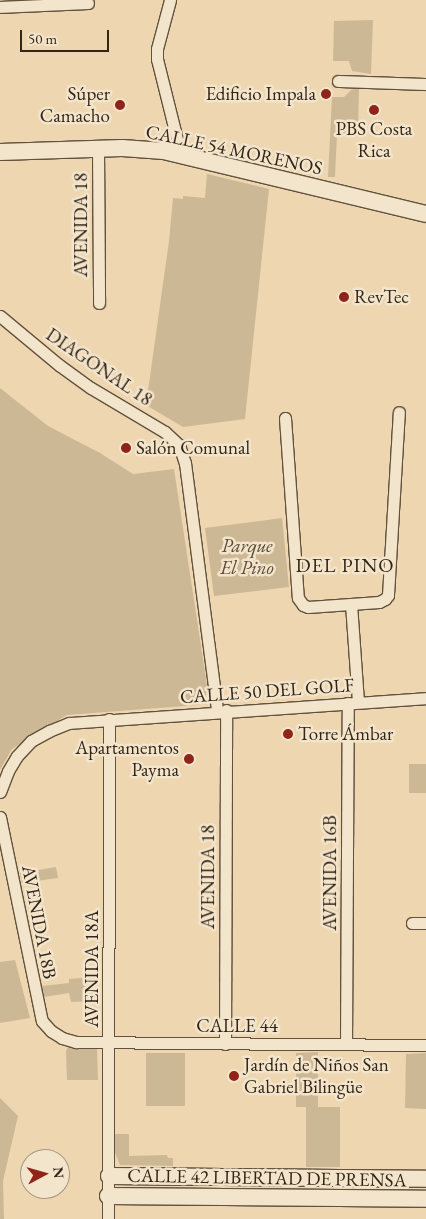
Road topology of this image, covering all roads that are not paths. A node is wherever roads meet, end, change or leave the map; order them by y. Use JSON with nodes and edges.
{"nodes":[{"id":1,"x":170,"y":0,"type":"edge"},
{"id":2,"x":88,"y":3,"type":"dead end"},
{"id":3,"x":0,"y":7,"type":"edge"},
{"id":4,"x":338,"y":81,"type":"dead end"},
{"id":5,"x":426,"y":84,"type":"edge"},
{"id":6,"x":98,"y":148,"type":"junction"},
{"id":7,"x":0,"y":152,"type":"edge"},
{"id":8,"x":181,"y":155,"type":"junction"},
{"id":9,"x":426,"y":214,"type":"edge"},
{"id":10,"x":99,"y":303,"type":"dead end"},
{"id":11,"x":0,"y":316,"type":"edge"},
{"id":12,"x":398,"y":412,"type":"dead end"},
{"id":13,"x":285,"y":418,"type":"dead end"},
{"id":14,"x":179,"y":445,"type":"joint"},
{"id":15,"x":350,"y":604,"type":"junction"},
{"id":16,"x":426,"y":698,"type":"edge"},
{"id":17,"x":353,"y":702,"type":"junction"},
{"id":18,"x":221,"y":711,"type":"junction"},
{"id":19,"x":109,"y":719,"type":"junction"},
{"id":20,"x":0,"y":792,"type":"edge"},
{"id":21,"x":0,"y":817,"type":"edge"},
{"id":22,"x":412,"y":923,"type":"dead end"},
{"id":23,"x":426,"y":923,"type":"edge"},
{"id":24,"x":51,"y":1031,"type":"joint"},
{"id":25,"x":110,"y":1042,"type":"junction"},
{"id":26,"x":225,"y":1044,"type":"junction"},
{"id":27,"x":346,"y":1044,"type":"junction"},
{"id":28,"x":426,"y":1045,"type":"edge"},
{"id":29,"x":109,"y":1176,"type":"junction"},
{"id":30,"x":426,"y":1179,"type":"edge"},
{"id":31,"x":108,"y":1196,"type":"junction"},
{"id":32,"x":426,"y":1199,"type":"edge"},
{"id":33,"x":108,"y":1219,"type":"edge"}],
"edges":[{"from":1,"to":8,"type":"street"},
{"from":2,"to":3,"type":"street"},
{"from":4,"to":5,"type":"street"},
{"from":6,"to":7,"type":"main road","name":"CALLE 54 MORENOS"},
{"from":6,"to":8,"type":"main road","name":"CALLE 54 MORENOS"},
{"from":6,"to":10,"type":"street","name":"AVENIDA 18"},
{"from":8,"to":9,"type":"main road","name":"CALLE 54 MORENOS"},
{"from":11,"to":14,"type":"street","name":"DIAGONAL 18"},
{"from":12,"to":15,"type":"street"},
{"from":13,"to":15,"type":"street"},
{"from":14,"to":18,"type":"street","name":"AVENIDA 18"},
{"from":15,"to":17,"type":"street","name":"AVENIDA 16B"},
{"from":16,"to":17,"type":"street","name":"CALLE 50 DEL GOLF"},
{"from":17,"to":18,"type":"street","name":"CALLE 50 DEL GOLF"},
{"from":17,"to":27,"type":"street","name":"AVENIDA 16B"},
{"from":18,"to":19,"type":"street","name":"CALLE 50 DEL GOLF"},
{"from":18,"to":26,"type":"street","name":"AVENIDA 18"},
{"from":19,"to":20,"type":"street"},
{"from":19,"to":25,"type":"street","name":"AVENIDA 18A"},
{"from":21,"to":24,"type":"street","name":"AVENIDA 18B"},
{"from":22,"to":23,"type":"street"},
{"from":24,"to":25,"type":"street","name":"CALLE 44"},
{"from":25,"to":26,"type":"street","name":"CALLE 44"},
{"from":25,"to":29,"type":"street","name":"AVENIDA 18A"},
{"from":26,"to":27,"type":"street","name":"CALLE 44"},
{"from":27,"to":28,"type":"street","name":"CALLE 44"},
{"from":29,"to":30,"type":"main road","name":"CALLE 42 LIBERTAD DE PRENSA"},
{"from":29,"to":31,"type":"street","name":"AVENIDA 18A"},
{"from":31,"to":32,"type":"main road","name":"CALLE 42 LIBERTAD DE PRENSA"},
{"from":31,"to":33,"type":"street","name":"AVENIDA 18A"}]}
